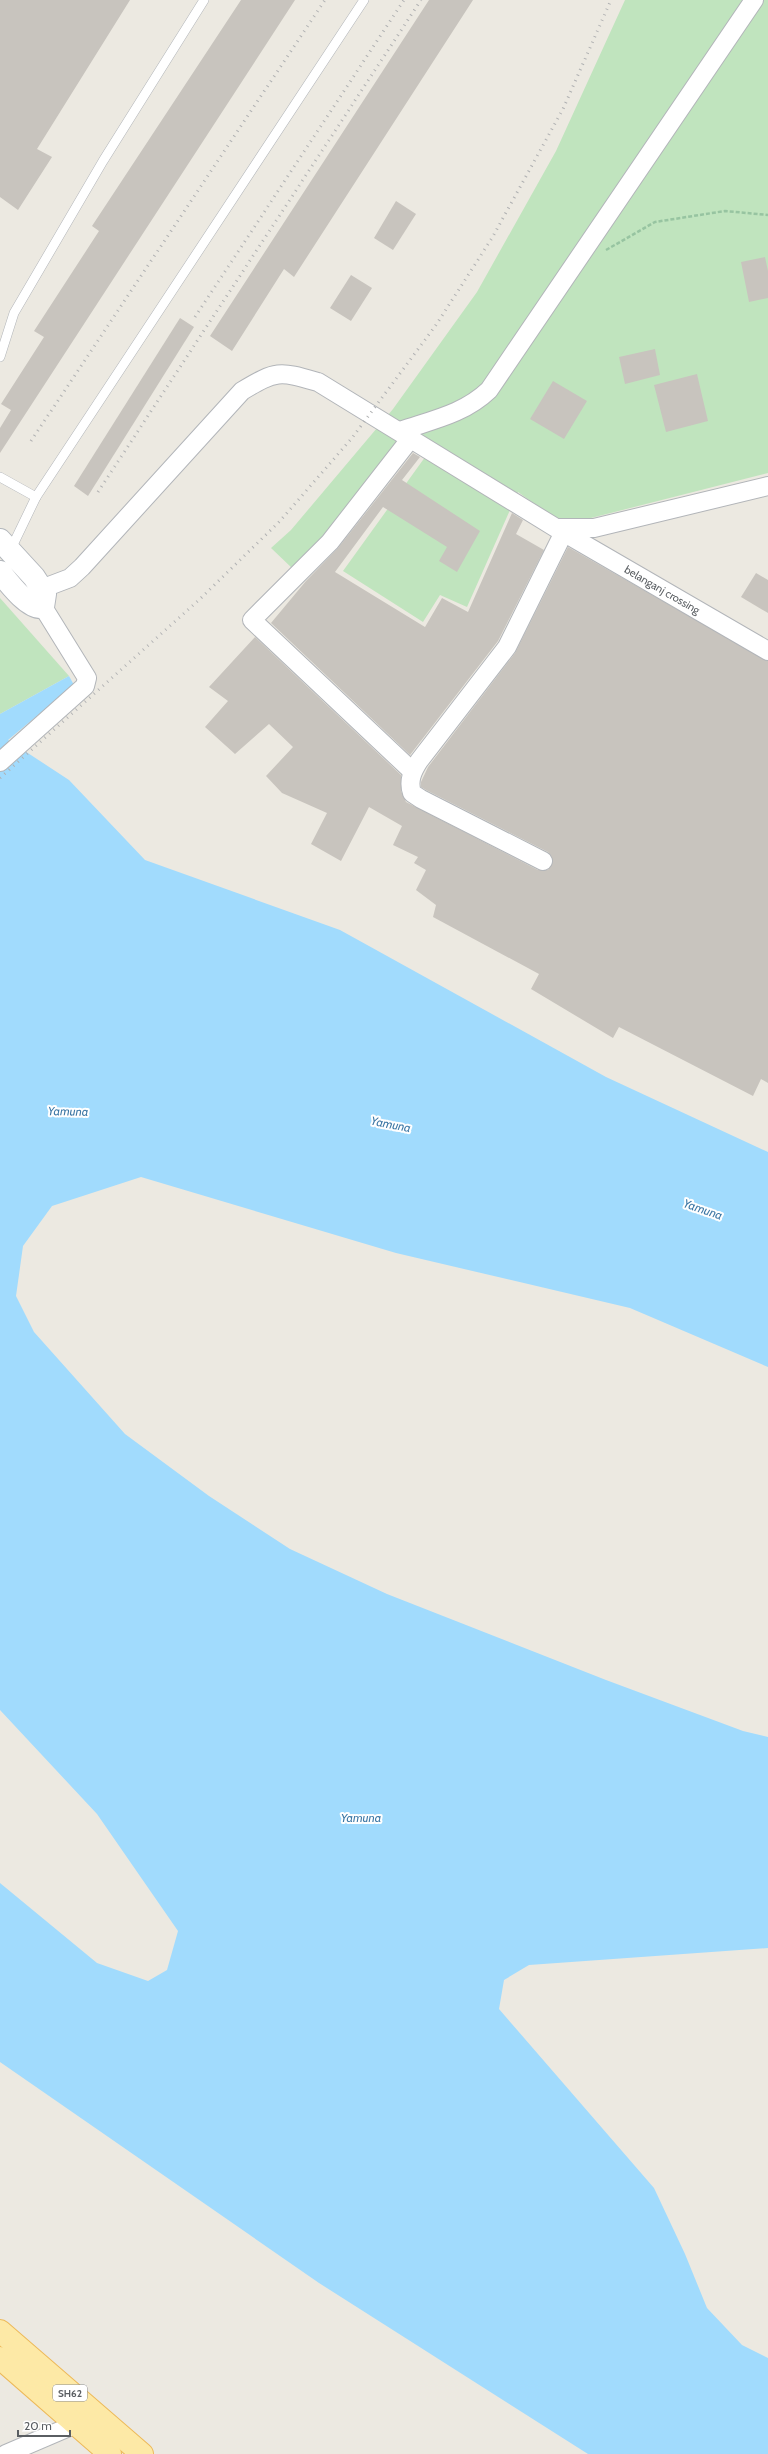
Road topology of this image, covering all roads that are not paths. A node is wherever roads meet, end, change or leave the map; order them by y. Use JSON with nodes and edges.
{"nodes":[{"id":1,"x":204,"y":0,"type":"edge"},
{"id":2,"x":364,"y":0,"type":"edge"},
{"id":3,"x":754,"y":0,"type":"edge"},
{"id":4,"x":0,"y":357,"type":"edge"},
{"id":5,"x":405,"y":434,"type":"junction"},
{"id":6,"x":0,"y":477,"type":"edge"},
{"id":7,"x":768,"y":486,"type":"edge"},
{"id":8,"x":36,"y":497,"type":"junction"},
{"id":9,"x":560,"y":530,"type":"junction"},
{"id":10,"x":5,"y":546,"type":"edge"},
{"id":11,"x":0,"y":572,"type":"edge"},
{"id":12,"x":42,"y":598,"type":"junction"},
{"id":13,"x":768,"y":652,"type":"edge"},
{"id":14,"x":0,"y":762,"type":"edge"},
{"id":15,"x":412,"y":771,"type":"junction"},
{"id":16,"x":543,"y":861,"type":"dead end"},
{"id":17,"x":0,"y":2331,"type":"edge"},
{"id":18,"x":0,"y":2358,"type":"edge"},
{"id":19,"x":76,"y":2424,"type":"junction"},
{"id":20,"x":6,"y":2454,"type":"edge"},
{"id":21,"x":110,"y":2454,"type":"edge"},
{"id":22,"x":142,"y":2454,"type":"edge"}],
"edges":[{"from":1,"to":4,"type":"lane"},
{"from":2,"to":8,"type":"lane"},
{"from":3,"to":5,"type":"street"},
{"from":5,"to":9,"type":"street","name":"belanganj crossing"},
{"from":5,"to":12,"type":"street","name":"belanganj crossing"},
{"from":5,"to":15,"type":"street"},
{"from":6,"to":8,"type":"lane"},
{"from":7,"to":9,"type":"street"},
{"from":8,"to":10,"type":"lane"},
{"from":9,"to":13,"type":"street","name":"belanganj crossing"},
{"from":9,"to":15,"type":"street"},
{"from":10,"to":12,"type":"main road"},
{"from":11,"to":12,"type":"main road"},
{"from":12,"to":14,"type":"street"},
{"from":15,"to":16,"type":"street"},
{"from":17,"to":22,"type":"main road","number":"SH62"},
{"from":18,"to":19,"type":"main road","number":"SH62"},
{"from":19,"to":20,"type":"street"},
{"from":19,"to":21,"type":"main road","number":"SH62"}]}
